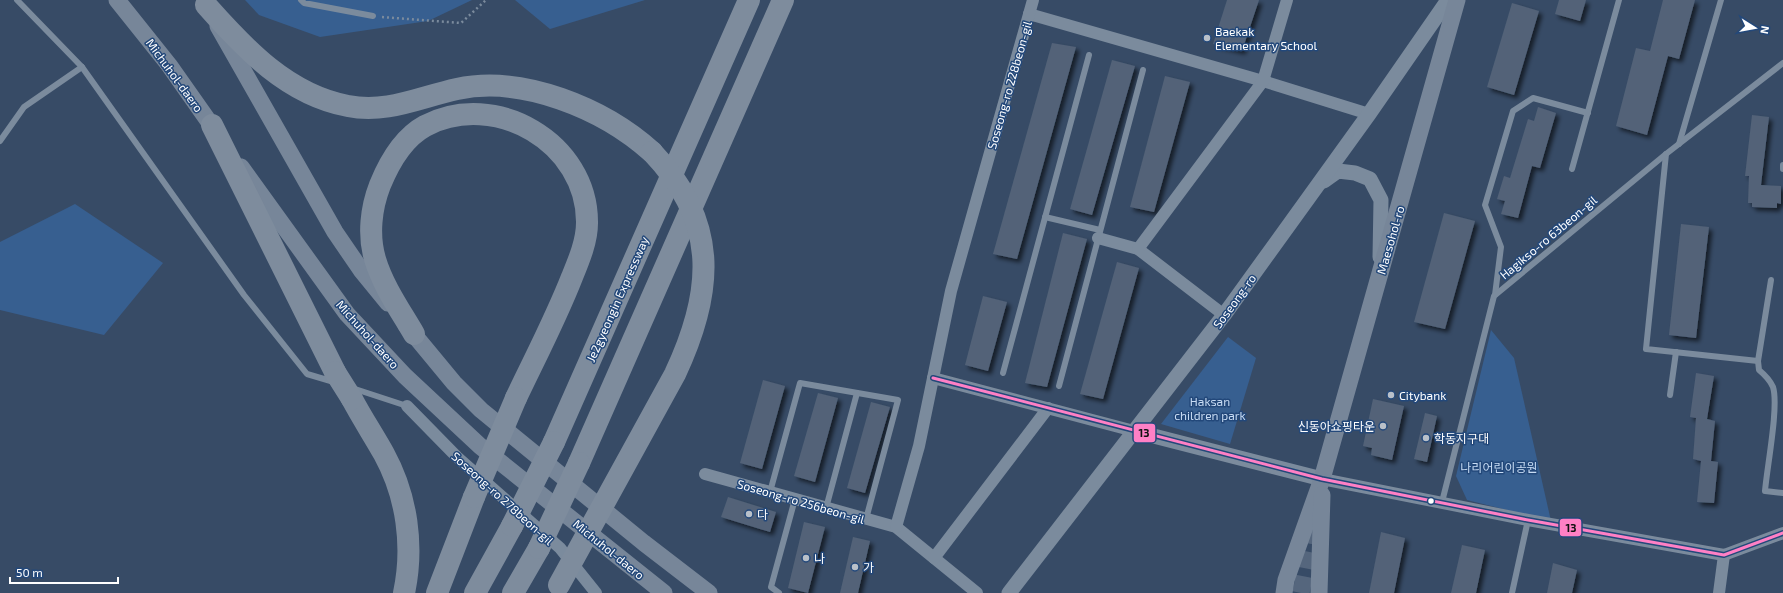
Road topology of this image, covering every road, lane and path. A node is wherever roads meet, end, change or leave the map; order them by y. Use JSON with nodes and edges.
{"nodes":[{"id":1,"x":16,"y":0,"type":"edge"},
{"id":2,"x":117,"y":0,"type":"edge"},
{"id":3,"x":301,"y":0,"type":"edge"},
{"id":4,"x":486,"y":0,"type":"edge"},
{"id":5,"x":749,"y":0,"type":"edge"},
{"id":6,"x":783,"y":0,"type":"edge"},
{"id":7,"x":1033,"y":0,"type":"edge"},
{"id":8,"x":1287,"y":0,"type":"edge"},
{"id":9,"x":1448,"y":0,"type":"edge"},
{"id":10,"x":1457,"y":0,"type":"edge"},
{"id":11,"x":1619,"y":0,"type":"edge"},
{"id":12,"x":1721,"y":0,"type":"edge"},
{"id":13,"x":204,"y":2,"type":"edge"},
{"id":14,"x":1029,"y":14,"type":"junction"},
{"id":15,"x":373,"y":16,"type":"joint"},
{"id":16,"x":1089,"y":55,"type":"dead end"},
{"id":17,"x":1783,"y":63,"type":"edge"},
{"id":18,"x":82,"y":67,"type":"junction"},
{"id":19,"x":1143,"y":70,"type":"dead end"},
{"id":20,"x":1263,"y":81,"type":"junction"},
{"id":21,"x":1588,"y":112,"type":"junction"},
{"id":22,"x":1369,"y":114,"type":"junction"},
{"id":23,"x":212,"y":125,"type":"junction"},
{"id":24,"x":0,"y":141,"type":"edge"},
{"id":25,"x":1679,"y":144,"type":"junction"},
{"id":26,"x":1666,"y":154,"type":"junction"},
{"id":27,"x":1783,"y":165,"type":"edge"},
{"id":28,"x":1572,"y":169,"type":"dead end"},
{"id":29,"x":1783,"y":169,"type":"edge"},
{"id":30,"x":1316,"y":188,"type":"junction"},
{"id":31,"x":1045,"y":216,"type":"junction"},
{"id":32,"x":1099,"y":234,"type":"junction"},
{"id":33,"x":1138,"y":249,"type":"junction"},
{"id":34,"x":1379,"y":277,"type":"junction"},
{"id":35,"x":1771,"y":280,"type":"dead end"},
{"id":36,"x":1495,"y":295,"type":"junction"},
{"id":37,"x":1224,"y":315,"type":"junction"},
{"id":38,"x":414,"y":334,"type":"junction"},
{"id":39,"x":1676,"y":352,"type":"junction"},
{"id":40,"x":1758,"y":361,"type":"junction"},
{"id":41,"x":1003,"y":373,"type":"dead end"},
{"id":42,"x":933,"y":378,"type":"junction"},
{"id":43,"x":1059,"y":386,"type":"dead end"},
{"id":44,"x":857,"y":393,"type":"junction"},
{"id":45,"x":1670,"y":395,"type":"dead end"},
{"id":46,"x":407,"y":406,"type":"joint"},
{"id":47,"x":1048,"y":408,"type":"junction"},
{"id":48,"x":1134,"y":431,"type":"junction"},
{"id":49,"x":706,"y":474,"type":"dead end"},
{"id":50,"x":1322,"y":479,"type":"junction"},
{"id":51,"x":770,"y":492,"type":"junction"},
{"id":52,"x":1783,"y":493,"type":"edge"},
{"id":53,"x":795,"y":499,"type":"junction"},
{"id":54,"x":1442,"y":502,"type":"junction"},
{"id":55,"x":826,"y":508,"type":"junction"},
{"id":56,"x":866,"y":519,"type":"junction"},
{"id":57,"x":1528,"y":520,"type":"junction"},
{"id":58,"x":896,"y":527,"type":"junction"},
{"id":59,"x":1783,"y":533,"type":"edge"},
{"id":60,"x":1724,"y":555,"type":"junction"},
{"id":61,"x":934,"y":558,"type":"junction"},
{"id":62,"x":556,"y":589,"type":"edge"},
{"id":63,"x":404,"y":593,"type":"edge"},
{"id":64,"x":437,"y":593,"type":"edge"},
{"id":65,"x":475,"y":593,"type":"edge"},
{"id":66,"x":513,"y":593,"type":"edge"},
{"id":67,"x":596,"y":593,"type":"edge"},
{"id":68,"x":664,"y":593,"type":"edge"},
{"id":69,"x":709,"y":593,"type":"edge"},
{"id":70,"x":779,"y":593,"type":"edge"},
{"id":71,"x":977,"y":593,"type":"edge"},
{"id":72,"x":1009,"y":593,"type":"edge"},
{"id":73,"x":1284,"y":593,"type":"edge"},
{"id":74,"x":1318,"y":593,"type":"edge"},
{"id":75,"x":1512,"y":593,"type":"edge"},
{"id":76,"x":1719,"y":593,"type":"edge"}],
"edges":[{"from":1,"to":18,"type":"lane"},
{"from":2,"to":23,"type":"main road","name":"Michuhol-daero"},
{"from":3,"to":15,"type":"lane"},
{"from":4,"to":15,"type":"path"},
{"from":5,"to":65,"type":"highway","name":"Je2gyeongin Expressway","bridge":true},
{"from":6,"to":66,"type":"highway","bridge":true},
{"from":7,"to":14,"type":"street"},
{"from":8,"to":20,"type":"street"},
{"from":9,"to":22,"type":"street","name":"Soseong-ro"},
{"from":10,"to":34,"type":"main road","name":"Maesohol-ro"},
{"from":11,"to":21,"type":"lane"},
{"from":12,"to":25,"type":"lane"},
{"from":13,"to":38,"type":"main road"},
{"from":13,"to":62,"type":"highway","bridge":true},
{"from":14,"to":20,"type":"street","name":"Soseong-ro 228beon-gil"},
{"from":14,"to":42,"type":"street","name":"Soseong-ro 228beon-gil"},
{"from":16,"to":31,"type":"lane"},
{"from":17,"to":25,"type":"lane","name":"Hagikso-ro 63beon-gil"},
{"from":18,"to":24,"type":"lane"},
{"from":18,"to":46,"type":"lane"},
{"from":19,"to":32,"type":"lane"},
{"from":20,"to":22,"type":"street","name":"Soseong-ro 228beon-gil"},
{"from":20,"to":33,"type":"street"},
{"from":21,"to":28,"type":"lane"},
{"from":21,"to":36,"type":"lane"},
{"from":22,"to":30,"type":"street","name":"Soseong-ro"},
{"from":23,"to":63,"type":"highway","bridge":true},
{"from":23,"to":68,"type":"main road","name":"Michuhol-daero"},
{"from":25,"to":26,"type":"lane","name":"Hagikso-ro 63beon-gil"},
{"from":26,"to":36,"type":"lane","name":"Hagikso-ro 63beon-gil"},
{"from":26,"to":39,"type":"lane"},
{"from":27,"to":29,"type":"lane"},
{"from":30,"to":34,"type":"street"},
{"from":30,"to":37,"type":"street","name":"Soseong-ro"},
{"from":31,"to":32,"type":"lane"},
{"from":31,"to":41,"type":"lane"},
{"from":32,"to":33,"type":"street"},
{"from":32,"to":43,"type":"lane"},
{"from":33,"to":37,"type":"street"},
{"from":34,"to":50,"type":"main road","name":"Maesohol-ro"},
{"from":35,"to":40,"type":"lane"},
{"from":36,"to":54,"type":"lane","name":"Hagikso-ro 63beon-gil"},
{"from":37,"to":48,"type":"street","name":"Soseong-ro"},
{"from":38,"to":64,"type":"highway","bridge":true},
{"from":38,"to":69,"type":"main road"},
{"from":39,"to":40,"type":"lane"},
{"from":39,"to":45,"type":"lane"},
{"from":40,"to":52,"type":"lane"},
{"from":42,"to":47,"type":"street"},
{"from":42,"to":58,"type":"street"},
{"from":44,"to":51,"type":"lane"},
{"from":44,"to":55,"type":"lane"},
{"from":44,"to":56,"type":"lane"},
{"from":46,"to":67,"type":"street","name":"Soseong-ro 278beon-gil"},
{"from":47,"to":48,"type":"street"},
{"from":47,"to":61,"type":"street"},
{"from":48,"to":50,"type":"street"},
{"from":48,"to":72,"type":"street","name":"Soseong-ro"},
{"from":49,"to":51,"type":"street","name":"Soseong-ro 256beon-gil"},
{"from":50,"to":54,"type":"street"},
{"from":50,"to":73,"type":"main road"},
{"from":50,"to":74,"type":"main road"},
{"from":51,"to":53,"type":"street","name":"Soseong-ro 256beon-gil"},
{"from":53,"to":55,"type":"street","name":"Soseong-ro 256beon-gil"},
{"from":53,"to":70,"type":"lane"},
{"from":54,"to":57,"type":"street"},
{"from":55,"to":56,"type":"street","name":"Soseong-ro 256beon-gil"},
{"from":56,"to":58,"type":"street","name":"Soseong-ro 256beon-gil"},
{"from":57,"to":60,"type":"street"},
{"from":57,"to":75,"type":"lane"},
{"from":58,"to":61,"type":"street","name":"Soseong-ro 256beon-gil"},
{"from":59,"to":60,"type":"street"},
{"from":60,"to":76,"type":"street"},
{"from":61,"to":71,"type":"street","name":"Soseong-ro 256beon-gil"}]}
